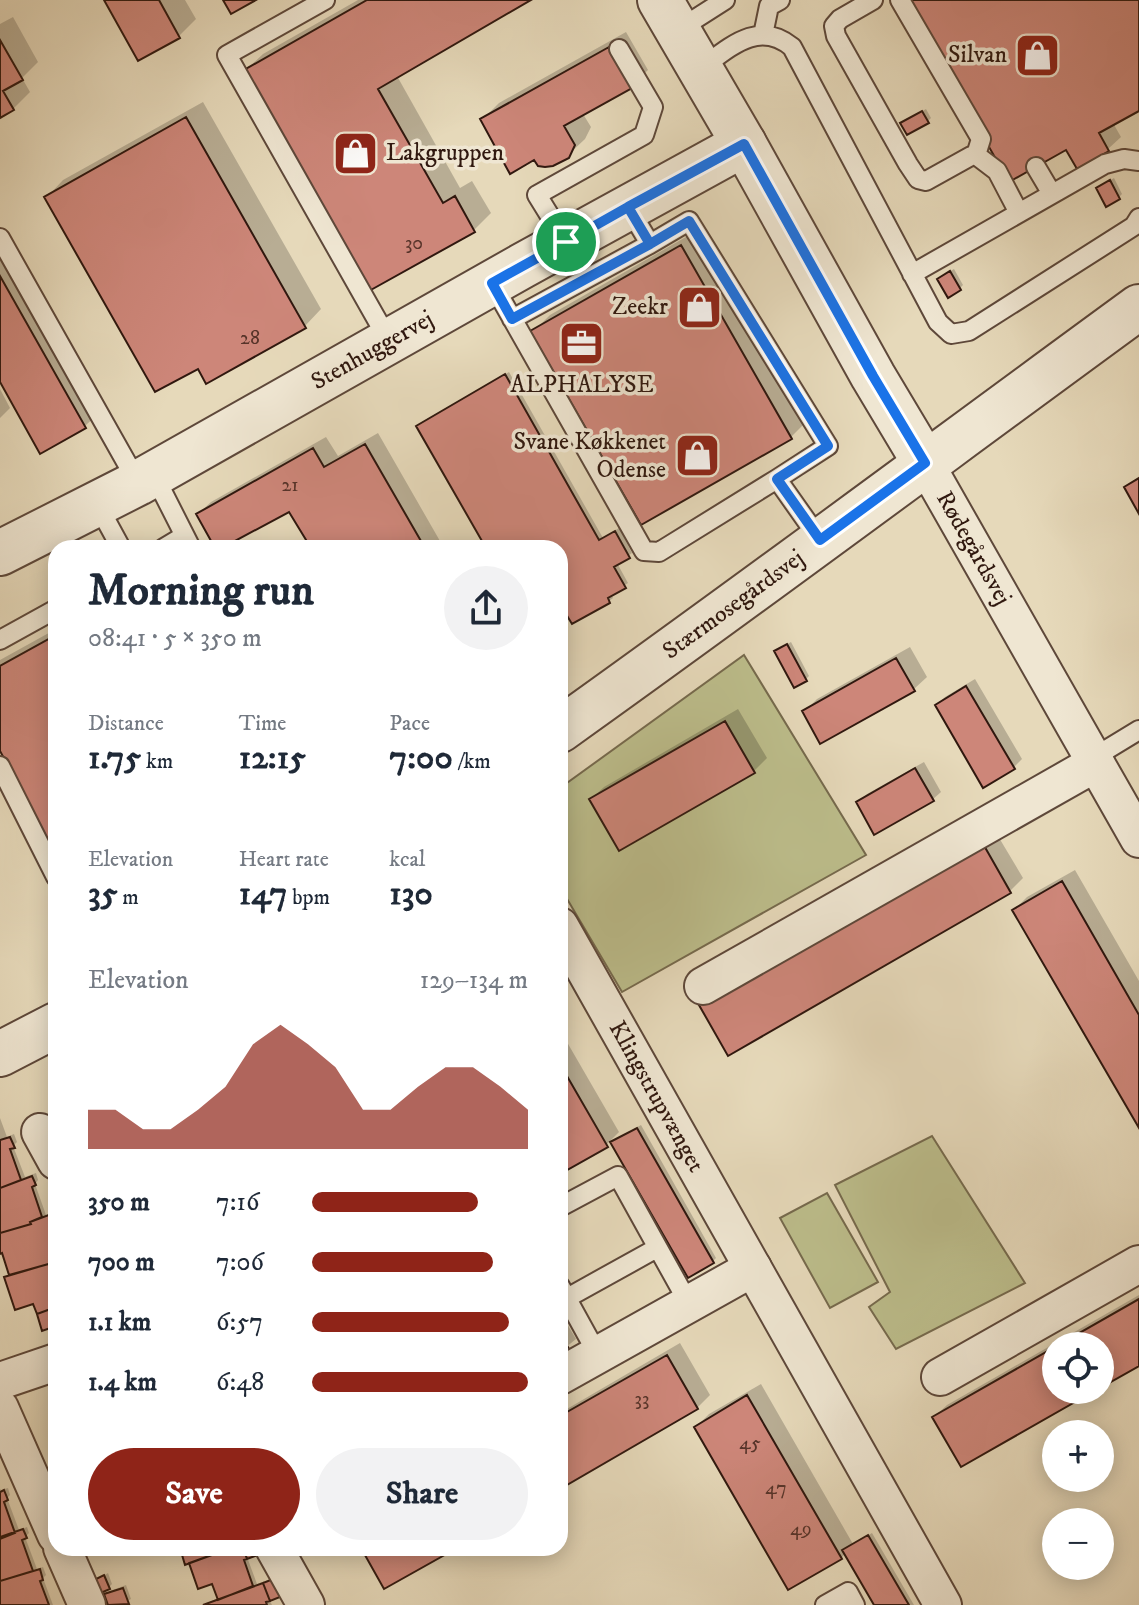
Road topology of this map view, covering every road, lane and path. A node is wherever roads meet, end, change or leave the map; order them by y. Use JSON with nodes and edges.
{"nodes":[{"id":1,"x":325,"y":0,"type":"edge"},
{"id":2,"x":725,"y":0,"type":"edge"},
{"id":3,"x":780,"y":0,"type":"edge"},
{"id":4,"x":873,"y":0,"type":"edge"},
{"id":5,"x":900,"y":0,"type":"edge"},
{"id":6,"x":669,"y":15,"type":"edge"},
{"id":7,"x":763,"y":35,"type":"junction"},
{"id":8,"x":619,"y":49,"type":"dead end"},
{"id":9,"x":700,"y":69,"type":"junction"},
{"id":10,"x":744,"y":144,"type":"junction"},
{"id":11,"x":976,"y":155,"type":"junction"},
{"id":12,"x":1139,"y":161,"type":"edge"},
{"id":13,"x":1036,"y":167,"type":"dead end"},
{"id":14,"x":1052,"y":194,"type":"junction"},
{"id":15,"x":628,"y":207,"type":"junction"},
{"id":16,"x":1019,"y":213,"type":"junction"},
{"id":17,"x":1139,"y":218,"type":"edge"},
{"id":18,"x":0,"y":238,"type":"edge"},
{"id":19,"x":566,"y":242,"type":"junction"},
{"id":20,"x":650,"y":244,"type":"junction"},
{"id":21,"x":912,"y":274,"type":"junction"},
{"id":22,"x":502,"y":301,"type":"junction"},
{"id":23,"x":1139,"y":307,"type":"edge"},
{"id":24,"x":389,"y":341,"type":"junction"},
{"id":25,"x":925,"y":463,"type":"junction"},
{"id":26,"x":146,"y":479,"type":"junction"},
{"id":27,"x":777,"y":479,"type":"junction"},
{"id":28,"x":97,"y":504,"type":"junction"},
{"id":29,"x":117,"y":540,"type":"edge"},
{"id":30,"x":187,"y":540,"type":"edge"},
{"id":31,"x":820,"y":540,"type":"junction"},
{"id":32,"x":0,"y":553,"type":"edge"},
{"id":33,"x":48,"y":613,"type":"edge"},
{"id":34,"x":0,"y":640,"type":"edge"},
{"id":35,"x":568,"y":724,"type":"edge"},
{"id":36,"x":1139,"y":730,"type":"edge"},
{"id":37,"x":1094,"y":760,"type":"junction"},
{"id":38,"x":0,"y":766,"type":"edge"},
{"id":39,"x":1139,"y":839,"type":"edge"},
{"id":40,"x":48,"y":861,"type":"edge"},
{"id":41,"x":568,"y":940,"type":"edge"},
{"id":42,"x":703,"y":986,"type":"dead end"},
{"id":43,"x":48,"y":1029,"type":"edge"},
{"id":44,"x":0,"y":1054,"type":"edge"},
{"id":45,"x":568,"y":1203,"type":"edge"},
{"id":46,"x":657,"y":1248,"type":"junction"},
{"id":47,"x":1139,"y":1264,"type":"edge"},
{"id":48,"x":753,"y":1268,"type":"junction"},
{"id":49,"x":568,"y":1290,"type":"edge"},
{"id":50,"x":568,"y":1301,"type":"edge"},
{"id":51,"x":689,"y":1304,"type":"junction"},
{"id":52,"x":598,"y":1355,"type":"junction"},
{"id":53,"x":48,"y":1365,"type":"edge"},
{"id":54,"x":568,"y":1372,"type":"edge"},
{"id":55,"x":940,"y":1377,"type":"dead end"},
{"id":56,"x":0,"y":1381,"type":"edge"},
{"id":57,"x":0,"y":1408,"type":"edge"},
{"id":58,"x":48,"y":1517,"type":"edge"},
{"id":59,"x":66,"y":1556,"type":"edge"},
{"id":60,"x":278,"y":1556,"type":"edge"},
{"id":61,"x":87,"y":1605,"type":"edge"},
{"id":62,"x":306,"y":1605,"type":"edge"},
{"id":63,"x":825,"y":1605,"type":"edge"},
{"id":64,"x":855,"y":1605,"type":"edge"},
{"id":65,"x":943,"y":1605,"type":"edge"}],
"edges":[{"from":1,"to":24,"type":"lane"},
{"from":2,"to":6,"type":"lane"},
{"from":3,"to":7,"type":"lane"},
{"from":4,"to":11,"type":"lane"},
{"from":5,"to":11,"type":"lane"},
{"from":6,"to":9,"type":"street","name":"Rødegårdsvej"},
{"from":7,"to":9,"type":"lane"},
{"from":7,"to":21,"type":"lane"},
{"from":8,"to":19,"type":"lane"},
{"from":9,"to":10,"type":"street","name":"Rødegårdsvej"},
{"from":10,"to":15,"type":"street","name":"Stenhuggervej"},
{"from":10,"to":25,"type":"street","name":"Rødegårdsvej"},
{"from":11,"to":16,"type":"lane"},
{"from":12,"to":14,"type":"lane"},
{"from":13,"to":14,"type":"lane"},
{"from":14,"to":16,"type":"lane"},
{"from":15,"to":19,"type":"street","name":"Stenhuggervej"},
{"from":15,"to":20,"type":"lane"},
{"from":16,"to":21,"type":"lane"},
{"from":17,"to":21,"type":"lane"},
{"from":18,"to":26,"type":"lane"},
{"from":19,"to":22,"type":"street","name":"Stenhuggervej"},
{"from":20,"to":22,"type":"lane"},
{"from":20,"to":27,"type":"lane"},
{"from":22,"to":24,"type":"street","name":"Stenhuggervej"},
{"from":22,"to":27,"type":"lane"},
{"from":23,"to":25,"type":"street","name":"Stærmosegårdsvej"},
{"from":24,"to":26,"type":"street","name":"Stenhuggervej"},
{"from":25,"to":31,"type":"street","name":"Stærmosegårdsvej"},
{"from":25,"to":37,"type":"street","name":"Rødegårdsvej"},
{"from":26,"to":28,"type":"street","name":"Stenhuggervej"},
{"from":26,"to":30,"type":"lane"},
{"from":27,"to":31,"type":"lane"},
{"from":28,"to":29,"type":"lane"},
{"from":28,"to":32,"type":"street","name":"Stenhuggervej"},
{"from":31,"to":35,"type":"street","name":"Stærmosegårdsvej"},
{"from":33,"to":34,"type":"lane"},
{"from":36,"to":37,"type":"lane"},
{"from":37,"to":39,"type":"street","name":"Rødegårdsvej"},
{"from":37,"to":42,"type":"street"},
{"from":38,"to":40,"type":"lane"},
{"from":41,"to":48,"type":"street","name":"Klingstrupvænget"},
{"from":43,"to":44,"type":"street"},
{"from":45,"to":46,"type":"lane"},
{"from":46,"to":49,"type":"lane"},
{"from":46,"to":51,"type":"lane"},
{"from":47,"to":55,"type":"street"},
{"from":48,"to":51,"type":"street"},
{"from":48,"to":65,"type":"street","name":"Klingstrupvænget"},
{"from":50,"to":52,"type":"lane"},
{"from":51,"to":52,"type":"street"},
{"from":52,"to":54,"type":"street"},
{"from":53,"to":56,"type":"street"},
{"from":57,"to":58,"type":"street"},
{"from":59,"to":61,"type":"street"},
{"from":60,"to":62,"type":"street"},
{"from":63,"to":64,"type":"lane"}]}
